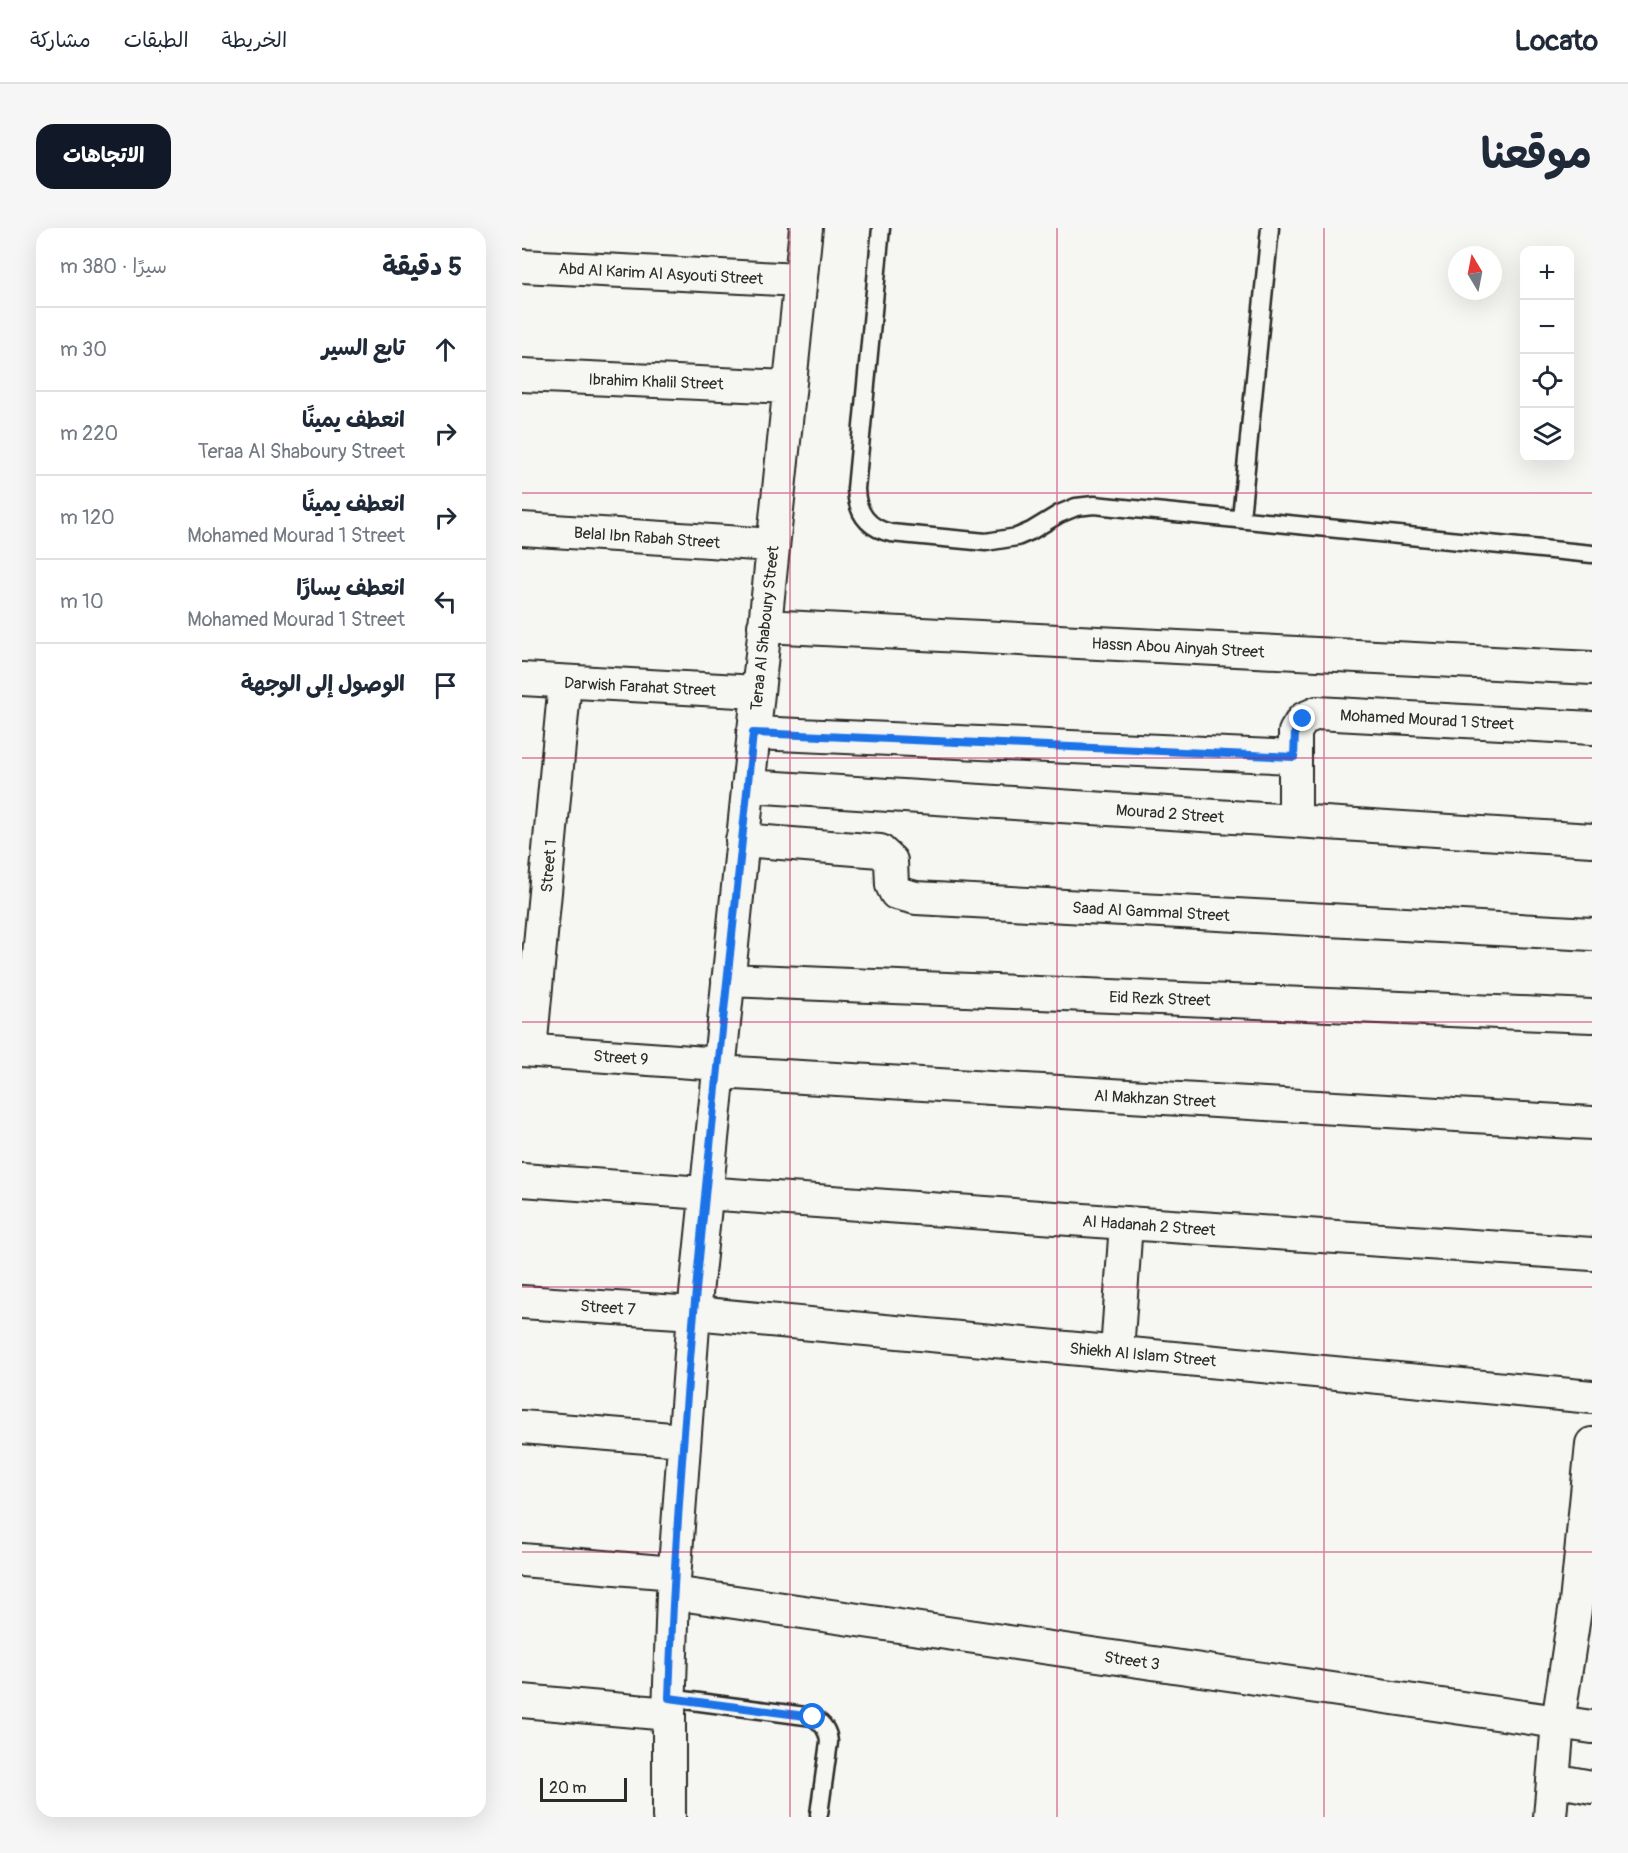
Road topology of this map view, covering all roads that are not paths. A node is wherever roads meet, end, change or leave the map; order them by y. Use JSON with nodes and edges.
{"nodes":[{"id":1,"x":806,"y":228,"type":"edge"},
{"id":2,"x":881,"y":228,"type":"edge"},
{"id":3,"x":1270,"y":228,"type":"edge"},
{"id":4,"x":522,"y":266,"type":"edge"},
{"id":5,"x":800,"y":280,"type":"junction"},
{"id":6,"x":522,"y":375,"type":"edge"},
{"id":7,"x":789,"y":387,"type":"junction"},
{"id":8,"x":1241,"y":518,"type":"junction"},
{"id":9,"x":522,"y":529,"type":"edge"},
{"id":10,"x":773,"y":544,"type":"junction"},
{"id":11,"x":1592,"y":554,"type":"edge"},
{"id":12,"x":764,"y":626,"type":"junction"},
{"id":13,"x":1592,"y":668,"type":"edge"},
{"id":14,"x":522,"y":679,"type":"edge"},
{"id":15,"x":565,"y":682,"type":"junction"},
{"id":16,"x":757,"y":692,"type":"junction"},
{"id":17,"x":1592,"y":728,"type":"edge"},
{"id":18,"x":753,"y":733,"type":"junction"},
{"id":19,"x":1294,"y":757,"type":"junction"},
{"id":20,"x":748,"y":786,"type":"junction"},
{"id":21,"x":1295,"y":821,"type":"junction"},
{"id":22,"x":742,"y":840,"type":"junction"},
{"id":23,"x":1592,"y":840,"type":"edge"},
{"id":24,"x":1592,"y":934,"type":"edge"},
{"id":25,"x":728,"y":980,"type":"junction"},
{"id":26,"x":1592,"y":1016,"type":"edge"},
{"id":27,"x":526,"y":1050,"type":"edge"},
{"id":28,"x":719,"y":1068,"type":"junction"},
{"id":29,"x":1592,"y":1123,"type":"edge"},
{"id":30,"x":522,"y":1180,"type":"edge"},
{"id":31,"x":706,"y":1192,"type":"junction"},
{"id":32,"x":1126,"y":1223,"type":"junction"},
{"id":33,"x":1592,"y":1254,"type":"edge"},
{"id":34,"x":522,"y":1302,"type":"edge"},
{"id":35,"x":694,"y":1313,"type":"junction"},
{"id":36,"x":1117,"y":1352,"type":"junction"},
{"id":37,"x":1592,"y":1396,"type":"edge"},
{"id":38,"x":522,"y":1427,"type":"edge"},
{"id":39,"x":684,"y":1440,"type":"junction"},
{"id":40,"x":1592,"y":1444,"type":"edge"},
{"id":41,"x":1589,"y":1500,"type":"edge"},
{"id":42,"x":522,"y":1560,"type":"edge"},
{"id":43,"x":673,"y":1583,"type":"junction"},
{"id":44,"x":1584,"y":1604,"type":"edge"},
{"id":45,"x":522,"y":1701,"type":"edge"},
{"id":46,"x":669,"y":1706,"type":"junction"},
{"id":47,"x":1558,"y":1722,"type":"junction"},
{"id":48,"x":1592,"y":1727,"type":"edge"},
{"id":49,"x":1553,"y":1780,"type":"junction"},
{"id":50,"x":1592,"y":1787,"type":"edge"},
{"id":51,"x":819,"y":1814,"type":"dead end"},
{"id":52,"x":669,"y":1817,"type":"edge"},
{"id":53,"x":1550,"y":1817,"type":"edge"}],
"edges":[{"from":1,"to":5,"type":"street","name":"Teraa Al Shaboury Street"},
{"from":2,"to":8,"type":"lane"},
{"from":3,"to":8,"type":"lane"},
{"from":4,"to":5,"type":"street","name":"Abd Al Karim Al Asyouti Street"},
{"from":5,"to":7,"type":"street","name":"Teraa Al Shaboury Street"},
{"from":6,"to":7,"type":"street","name":"Ibrahim Khalil Street"},
{"from":7,"to":10,"type":"street","name":"Teraa Al Shaboury Street"},
{"from":8,"to":11,"type":"lane"},
{"from":9,"to":10,"type":"street","name":"Belal Ibn Rabah Street"},
{"from":10,"to":12,"type":"street","name":"Teraa Al Shaboury Street"},
{"from":12,"to":13,"type":"street","name":"Hassn Abou Ainyah Street"},
{"from":12,"to":16,"type":"street","name":"Teraa Al Shaboury Street"},
{"from":14,"to":15,"type":"street","name":"Darwish Farahat Street"},
{"from":15,"to":16,"type":"street","name":"Darwish Farahat Street"},
{"from":15,"to":27,"type":"street","name":"Street 1"},
{"from":16,"to":18,"type":"street","name":"Teraa Al Shaboury Street"},
{"from":17,"to":19,"type":"street","name":"Mohamed Mourad 1 Street"},
{"from":18,"to":19,"type":"street"},
{"from":18,"to":20,"type":"street","name":"Teraa Al Shaboury Street"},
{"from":19,"to":21,"type":"street","name":"Mohamed Mourad 1 Street"},
{"from":20,"to":21,"type":"street","name":"Mourad 2 Street"},
{"from":20,"to":22,"type":"street","name":"Teraa Al Shaboury Street"},
{"from":21,"to":23,"type":"street","name":"Mourad 2 Street"},
{"from":22,"to":24,"type":"street","name":"Saad Al Gammal Street"},
{"from":22,"to":25,"type":"street","name":"Teraa Al Shaboury Street"},
{"from":25,"to":26,"type":"street","name":"Eid Rezk Street"},
{"from":25,"to":28,"type":"street","name":"Teraa Al Shaboury Street"},
{"from":27,"to":28,"type":"street","name":"Street 9"},
{"from":28,"to":29,"type":"street","name":"Al Makhzan Street"},
{"from":28,"to":31,"type":"street","name":"Teraa Al Shaboury Street"},
{"from":30,"to":31,"type":"street","name":"Al Hadanah 2 Street"},
{"from":31,"to":32,"type":"street","name":"Al Hadanah 2 Street"},
{"from":31,"to":35,"type":"street","name":"Teraa Al Shaboury Street"},
{"from":32,"to":33,"type":"street","name":"Al Hadanah 2 Street"},
{"from":32,"to":36,"type":"street"},
{"from":34,"to":35,"type":"street","name":"Street 7"},
{"from":35,"to":36,"type":"street","name":"Shiekh Al Islam Street"},
{"from":35,"to":39,"type":"street","name":"Teraa Al Shaboury Street"},
{"from":36,"to":37,"type":"street","name":"Shiekh Al Islam Street"},
{"from":38,"to":39,"type":"street"},
{"from":39,"to":43,"type":"street","name":"Teraa Al Shaboury Street"},
{"from":40,"to":41,"type":"street"},
{"from":41,"to":44,"type":"street"},
{"from":42,"to":43,"type":"street","name":"Street 3"},
{"from":43,"to":46,"type":"street","name":"Teraa Al Shaboury Street"},
{"from":43,"to":47,"type":"street","name":"Street 3"},
{"from":44,"to":47,"type":"street"},
{"from":45,"to":46,"type":"street"},
{"from":46,"to":51,"type":"lane"},
{"from":46,"to":52,"type":"street","name":"Teraa Al Shaboury Street"},
{"from":47,"to":48,"type":"street","name":"Street 3"},
{"from":47,"to":49,"type":"street"},
{"from":49,"to":50,"type":"street"},
{"from":49,"to":53,"type":"street"}]}
